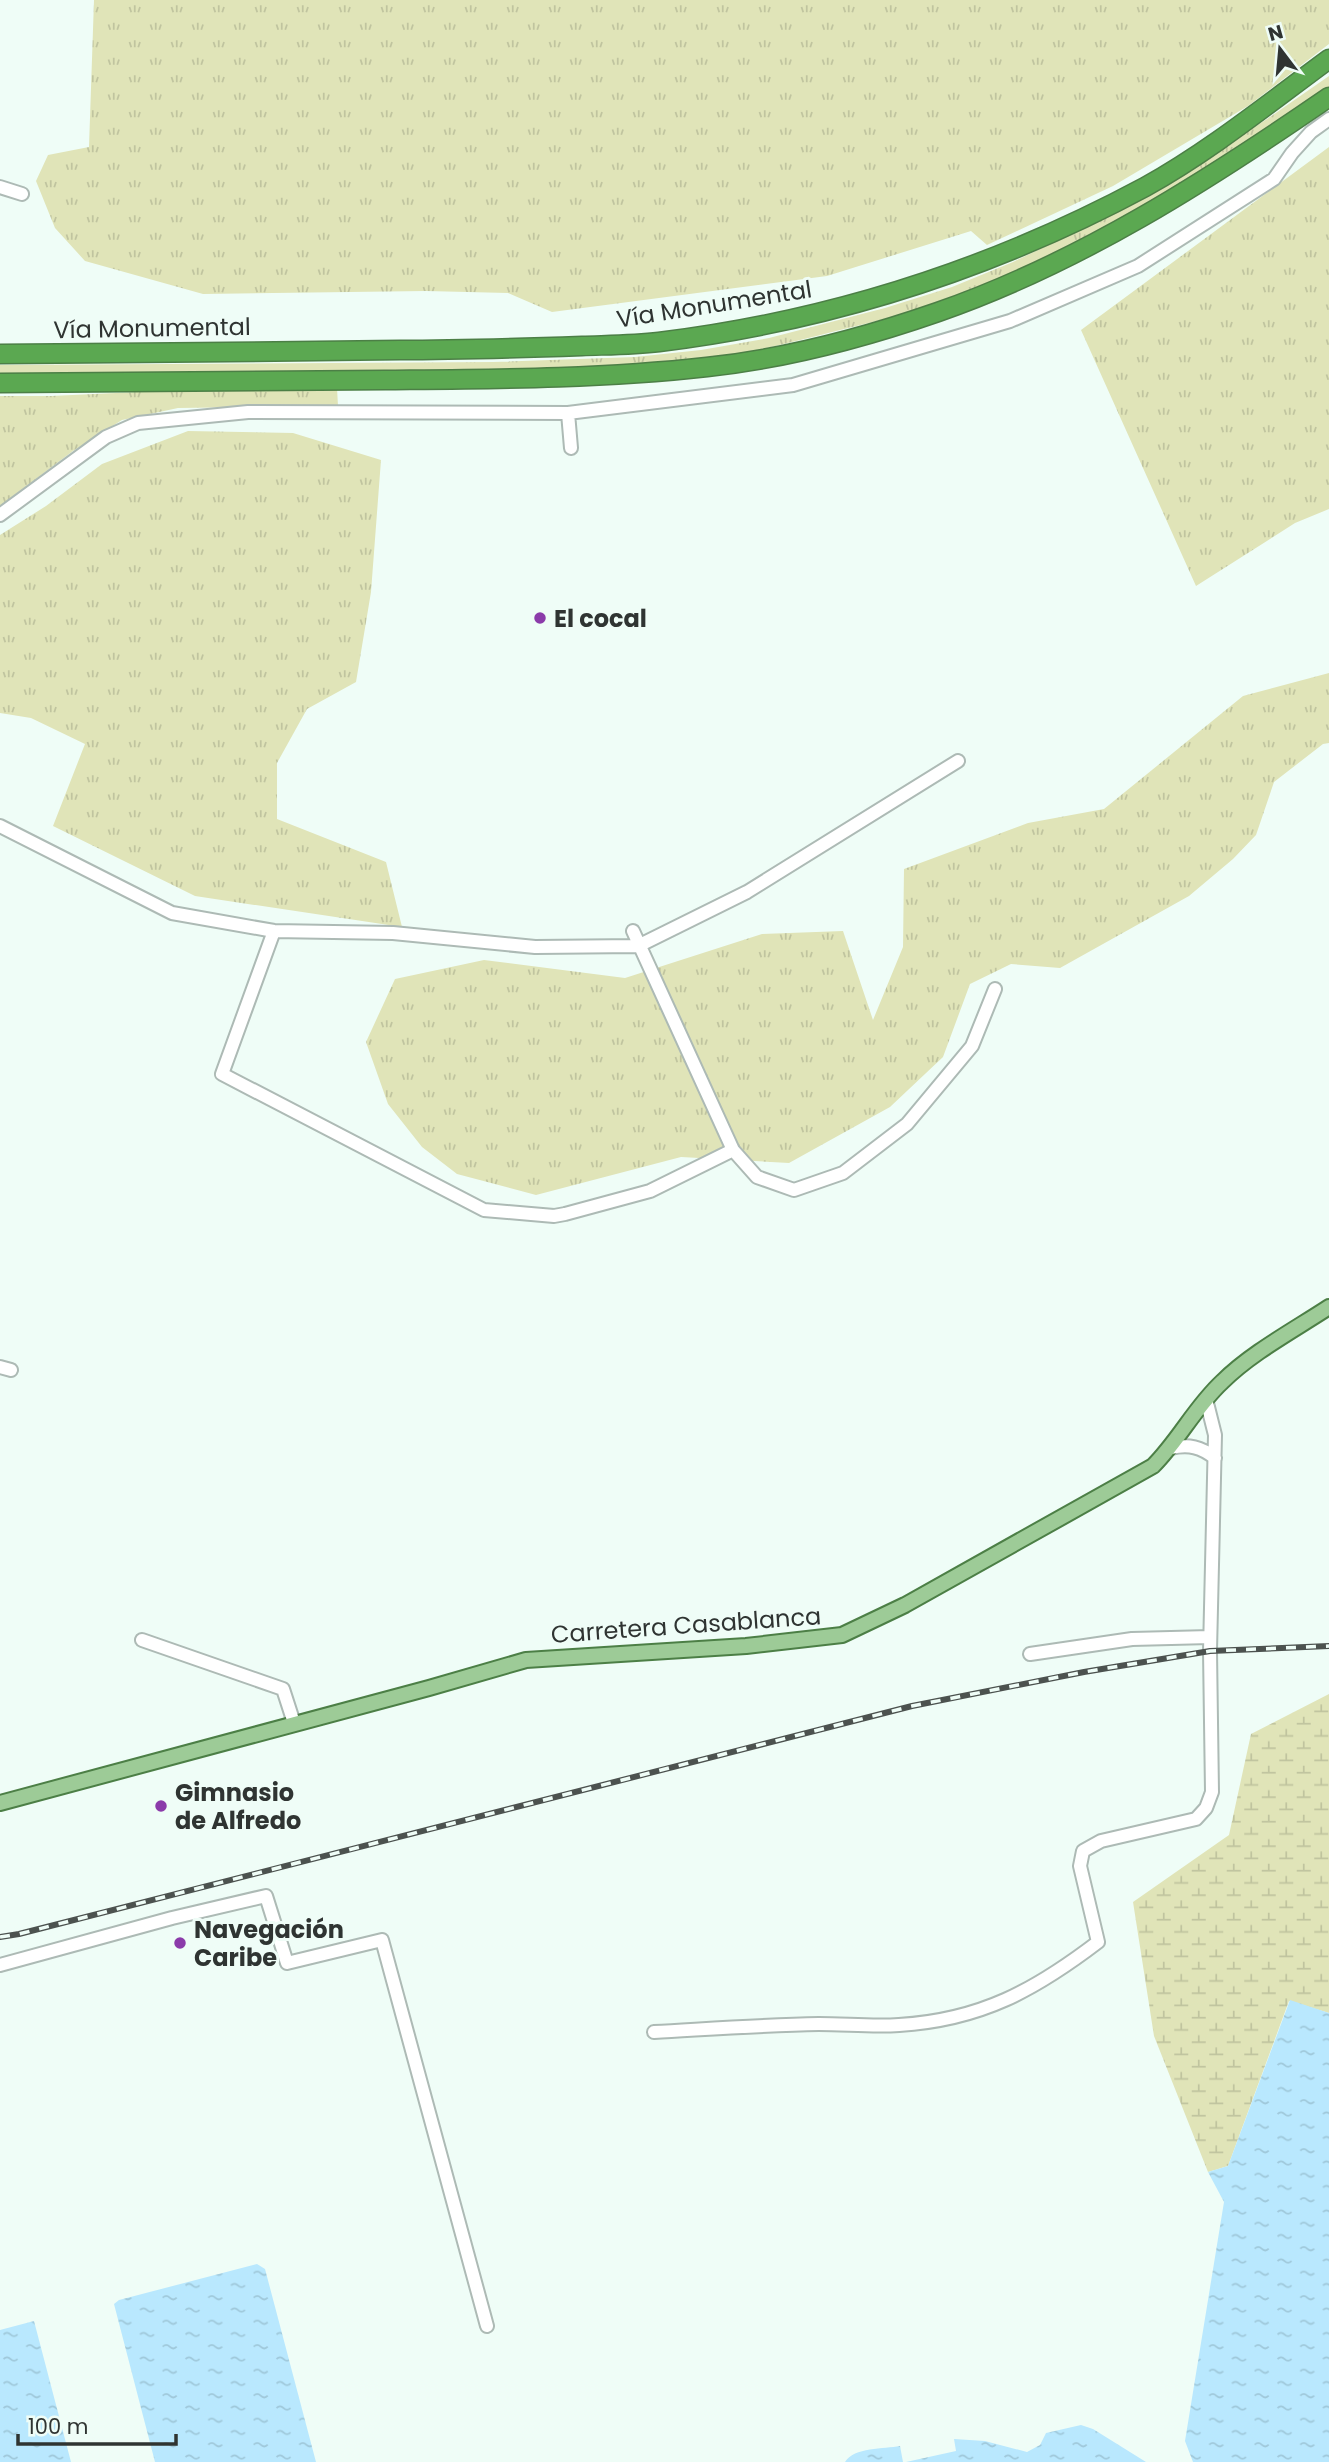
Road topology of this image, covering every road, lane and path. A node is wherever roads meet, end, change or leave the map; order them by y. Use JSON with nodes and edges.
{"nodes":[{"id":1,"x":1329,"y":59,"type":"edge"},
{"id":2,"x":1329,"y":97,"type":"edge"},
{"id":3,"x":1329,"y":120,"type":"edge"},
{"id":4,"x":0,"y":187,"type":"edge"},
{"id":5,"x":0,"y":194,"type":"edge"},
{"id":6,"x":0,"y":354,"type":"edge"},
{"id":7,"x":0,"y":383,"type":"edge"},
{"id":8,"x":568,"y":412,"type":"junction"},
{"id":9,"x":571,"y":448,"type":"dead end"},
{"id":10,"x":0,"y":515,"type":"edge"},
{"id":11,"x":958,"y":761,"type":"dead end"},
{"id":12,"x":0,"y":826,"type":"edge"},
{"id":13,"x":274,"y":931,"type":"junction"},
{"id":14,"x":633,"y":931,"type":"dead end"},
{"id":15,"x":638,"y":946,"type":"junction"},
{"id":16,"x":995,"y":989,"type":"dead end"},
{"id":17,"x":733,"y":1150,"type":"junction"},
{"id":18,"x":1329,"y":1307,"type":"edge"},
{"id":19,"x":1206,"y":1399,"type":"junction"},
{"id":20,"x":1171,"y":1448,"type":"junction"},
{"id":21,"x":1215,"y":1458,"type":"junction"},
{"id":22,"x":1210,"y":1637,"type":"junction"},
{"id":23,"x":142,"y":1640,"type":"dead end"},
{"id":24,"x":1030,"y":1654,"type":"dead end"},
{"id":25,"x":295,"y":1723,"type":"junction"},
{"id":26,"x":0,"y":1803,"type":"edge"},
{"id":27,"x":0,"y":1965,"type":"edge"},
{"id":28,"x":654,"y":2032,"type":"dead end"},
{"id":29,"x":487,"y":2326,"type":"dead end"}],
"edges":[{"from":1,"to":6,"type":"highway","name":"Vía Monumental"},
{"from":2,"to":7,"type":"highway"},
{"from":3,"to":8,"type":"street"},
{"from":4,"to":5,"type":"street"},
{"from":8,"to":9,"type":"street"},
{"from":8,"to":10,"type":"street"},
{"from":11,"to":15,"type":"street"},
{"from":12,"to":13,"type":"street"},
{"from":13,"to":15,"type":"street"},
{"from":13,"to":17,"type":"street"},
{"from":14,"to":15,"type":"street"},
{"from":15,"to":17,"type":"street"},
{"from":16,"to":17,"type":"street"},
{"from":18,"to":19,"type":"main road","name":"Carretera Casablanca"},
{"from":19,"to":20,"type":"main road","name":"Carretera Casablanca"},
{"from":19,"to":21,"type":"street"},
{"from":20,"to":21,"type":"street"},
{"from":20,"to":25,"type":"main road","name":"Carretera Casablanca"},
{"from":21,"to":22,"type":"street"},
{"from":22,"to":24,"type":"street"},
{"from":22,"to":28,"type":"street"},
{"from":23,"to":25,"type":"street"},
{"from":25,"to":26,"type":"main road","name":"Carretera Casablanca"},
{"from":27,"to":29,"type":"street"}]}
